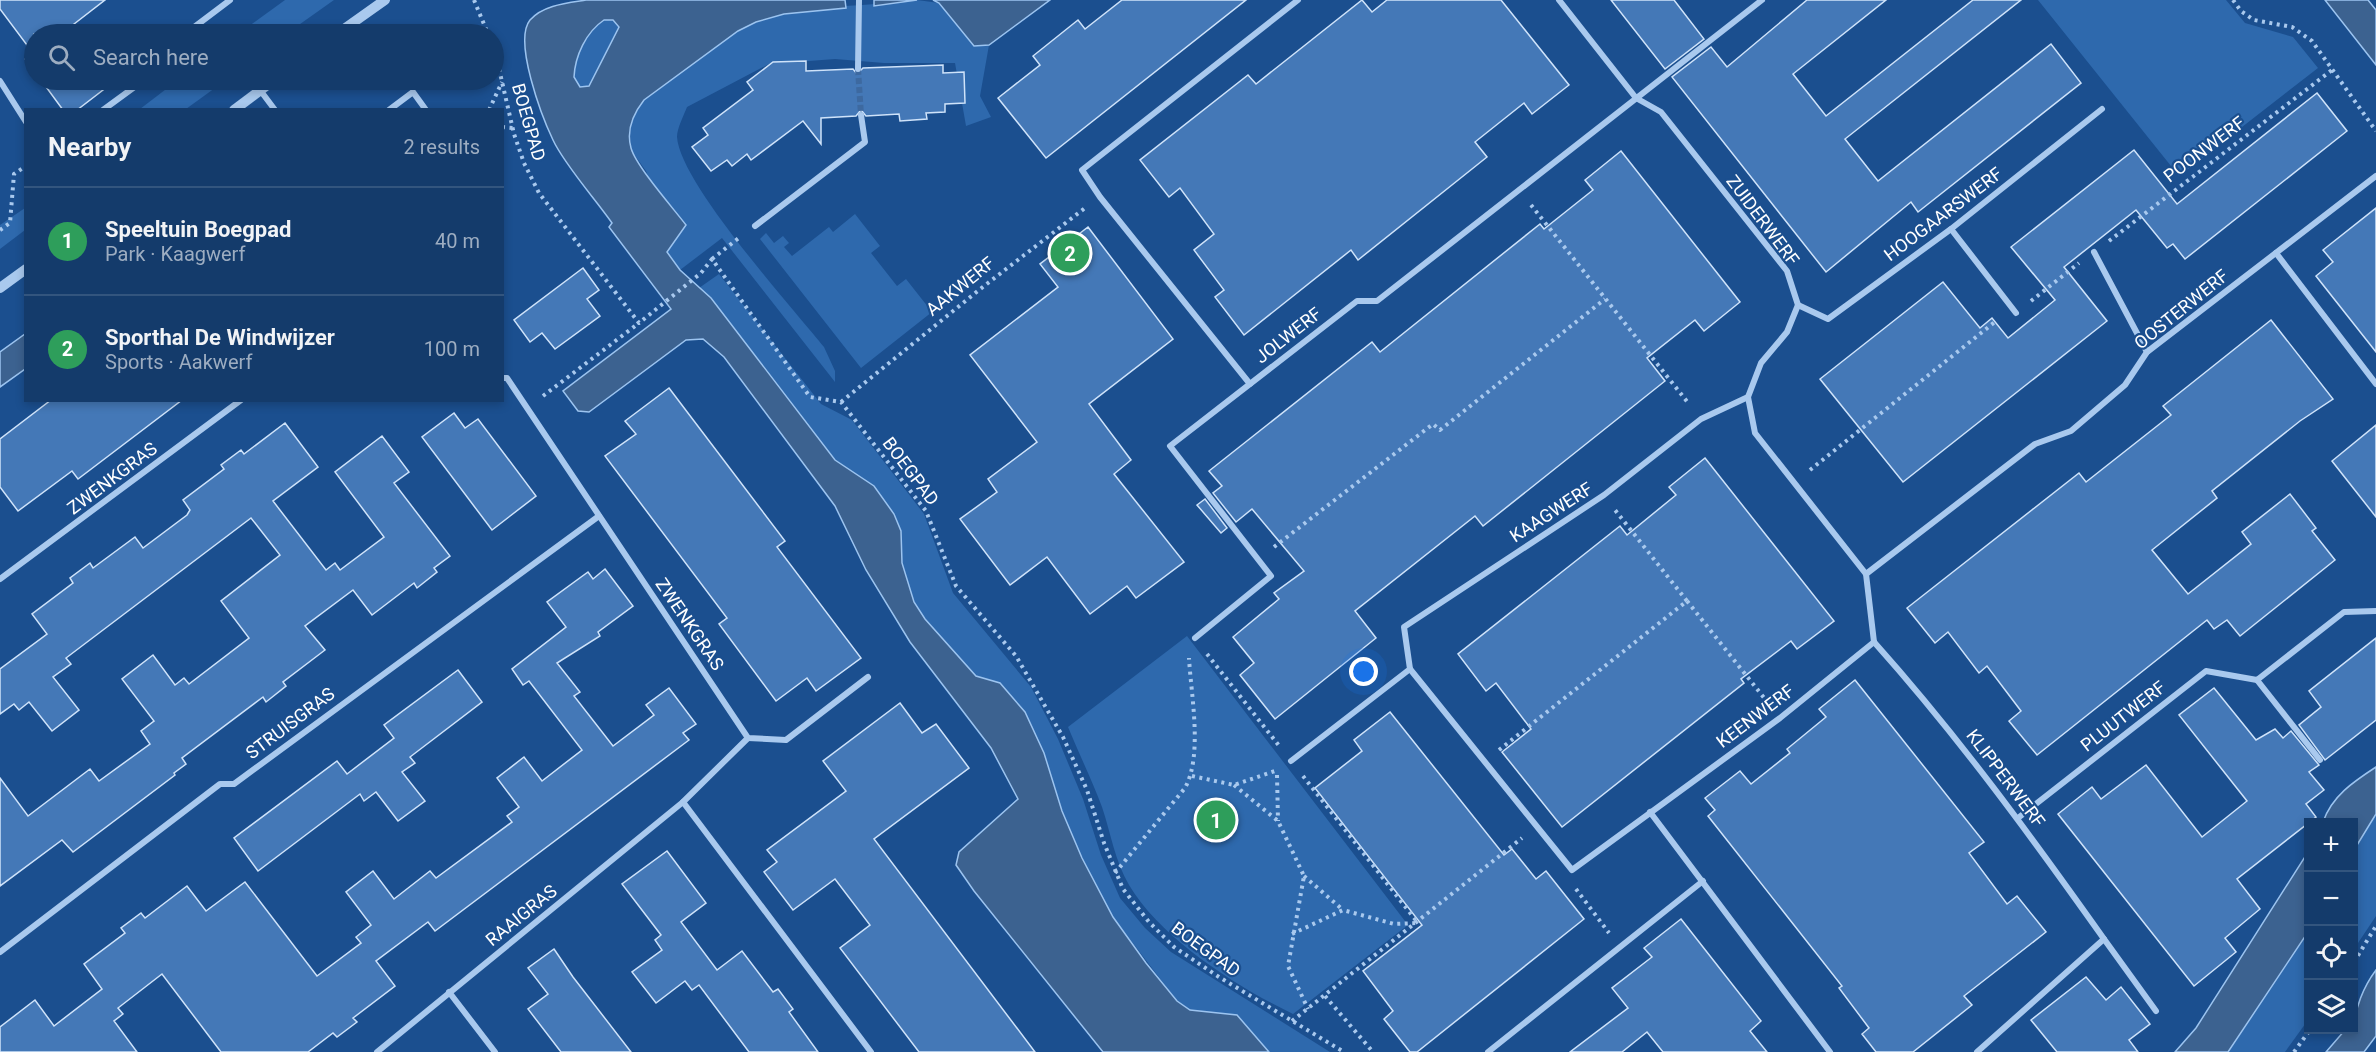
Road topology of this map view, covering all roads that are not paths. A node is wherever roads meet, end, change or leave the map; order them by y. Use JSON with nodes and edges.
{"nodes":[{"id":1,"x":230,"y":0,"type":"edge"},
{"id":2,"x":385,"y":0,"type":"edge"},
{"id":3,"x":859,"y":0,"type":"edge"},
{"id":4,"x":1298,"y":0,"type":"edge"},
{"id":5,"x":1559,"y":0,"type":"edge"},
{"id":6,"x":1762,"y":0,"type":"edge"},
{"id":7,"x":198,"y":24,"type":"edge"},
{"id":8,"x":351,"y":24,"type":"edge"},
{"id":9,"x":858,"y":69,"type":"tunnel mouth"},
{"id":10,"x":0,"y":81,"type":"edge"},
{"id":11,"x":130,"y":90,"type":"edge"},
{"id":12,"x":260,"y":90,"type":"joint"},
{"id":13,"x":1636,"y":98,"type":"junction"},
{"id":14,"x":106,"y":108,"type":"edge"},
{"id":15,"x":237,"y":108,"type":"edge"},
{"id":16,"x":274,"y":108,"type":"edge"},
{"id":17,"x":392,"y":108,"type":"edge"},
{"id":18,"x":425,"y":108,"type":"edge"},
{"id":19,"x":2102,"y":110,"type":"dead end"},
{"id":20,"x":861,"y":116,"type":"tunnel mouth"},
{"id":21,"x":24,"y":119,"type":"edge"},
{"id":22,"x":2376,"y":176,"type":"edge"},
{"id":23,"x":755,"y":226,"type":"road end"},
{"id":24,"x":1951,"y":229,"type":"junction"},
{"id":25,"x":2094,"y":252,"type":"road end"},
{"id":26,"x":2276,"y":253,"type":"junction"},
{"id":27,"x":24,"y":270,"type":"edge"},
{"id":28,"x":0,"y":288,"type":"edge"},
{"id":29,"x":1798,"y":305,"type":"junction"},
{"id":30,"x":2014,"y":310,"type":"road end"},
{"id":31,"x":2147,"y":352,"type":"junction"},
{"id":32,"x":504,"y":378,"type":"edge"},
{"id":33,"x":1250,"y":384,"type":"junction"},
{"id":34,"x":2376,"y":384,"type":"edge"},
{"id":35,"x":1748,"y":397,"type":"junction"},
{"id":36,"x":238,"y":402,"type":"edge"},
{"id":37,"x":599,"y":516,"type":"junction"},
{"id":38,"x":1866,"y":574,"type":"junction"},
{"id":39,"x":0,"y":579,"type":"edge"},
{"id":40,"x":2376,"y":610,"type":"edge"},
{"id":41,"x":1195,"y":638,"type":"road end"},
{"id":42,"x":1874,"y":642,"type":"junction"},
{"id":43,"x":1410,"y":669,"type":"junction"},
{"id":44,"x":868,"y":677,"type":"dead end"},
{"id":45,"x":2257,"y":680,"type":"junction"},
{"id":46,"x":748,"y":738,"type":"junction"},
{"id":47,"x":2320,"y":760,"type":"dead end"},
{"id":48,"x":1291,"y":761,"type":"road end"},
{"id":49,"x":683,"y":802,"type":"junction"},
{"id":50,"x":1650,"y":812,"type":"junction"},
{"id":51,"x":2018,"y":818,"type":"junction"},
{"id":52,"x":1702,"y":881,"type":"junction"},
{"id":53,"x":2104,"y":939,"type":"junction"},
{"id":54,"x":0,"y":952,"type":"edge"},
{"id":55,"x":449,"y":992,"type":"junction"},
{"id":56,"x":2156,"y":1011,"type":"dead end"},
{"id":57,"x":377,"y":1052,"type":"edge"},
{"id":58,"x":495,"y":1052,"type":"edge"},
{"id":59,"x":871,"y":1052,"type":"edge"},
{"id":60,"x":1488,"y":1052,"type":"edge"},
{"id":61,"x":1830,"y":1052,"type":"edge"},
{"id":62,"x":1977,"y":1052,"type":"edge"}],
"edges":[{"from":1,"to":7,"type":"street"},
{"from":2,"to":8,"type":"street"},
{"from":3,"to":9,"type":"street"},
{"from":4,"to":33,"type":"street"},
{"from":5,"to":13,"type":"street","name":"ZUIDERWERF"},
{"from":6,"to":13,"type":"street","name":"JOLWERF"},
{"from":10,"to":21,"type":"street"},
{"from":11,"to":14,"type":"street"},
{"from":12,"to":15,"type":"street"},
{"from":12,"to":16,"type":"street"},
{"from":13,"to":29,"type":"street","name":"ZUIDERWERF"},
{"from":13,"to":33,"type":"street","name":"JOLWERF"},
{"from":17,"to":18,"type":"street"},
{"from":19,"to":24,"type":"street","name":"HOOGAARSWERF"},
{"from":20,"to":23,"type":"street"},
{"from":22,"to":26,"type":"street","name":"OOSTERWERF"},
{"from":24,"to":29,"type":"street","name":"HOOGAARSWERF"},
{"from":24,"to":30,"type":"street"},
{"from":25,"to":31,"type":"street"},
{"from":26,"to":31,"type":"street","name":"OOSTERWERF"},
{"from":26,"to":34,"type":"street"},
{"from":27,"to":28,"type":"street"},
{"from":29,"to":35,"type":"street"},
{"from":31,"to":38,"type":"street","name":"OOSTERWERF"},
{"from":32,"to":37,"type":"street","name":"ZWENKGRAS"},
{"from":33,"to":41,"type":"street","name":"JOLWERF"},
{"from":35,"to":38,"type":"street"},
{"from":35,"to":43,"type":"street","name":"KAAGWERF"},
{"from":36,"to":39,"type":"street","name":"ZWENKGRAS"},
{"from":37,"to":46,"type":"street","name":"ZWENKGRAS"},
{"from":37,"to":54,"type":"street","name":"STRUISGRAS"},
{"from":38,"to":42,"type":"street"},
{"from":40,"to":45,"type":"street"},
{"from":42,"to":50,"type":"street","name":"KEENWERF"},
{"from":42,"to":51,"type":"street","name":"KLIPPERWERF"},
{"from":43,"to":48,"type":"street"},
{"from":43,"to":50,"type":"street","name":"KEENWERF"},
{"from":44,"to":46,"type":"street"},
{"from":45,"to":47,"type":"street"},
{"from":45,"to":51,"type":"street","name":"PLUUTWERF"},
{"from":46,"to":49,"type":"street","name":"RAAIGRAS"},
{"from":49,"to":55,"type":"street","name":"RAAIGRAS"},
{"from":49,"to":59,"type":"street"},
{"from":50,"to":52,"type":"street"},
{"from":51,"to":53,"type":"street","name":"KLIPPERWERF"},
{"from":52,"to":60,"type":"street"},
{"from":52,"to":61,"type":"street"},
{"from":53,"to":56,"type":"street","name":"KLIPPERWERF"},
{"from":53,"to":62,"type":"street"},
{"from":55,"to":57,"type":"street","name":"RAAIGRAS"},
{"from":55,"to":58,"type":"street"}]}
